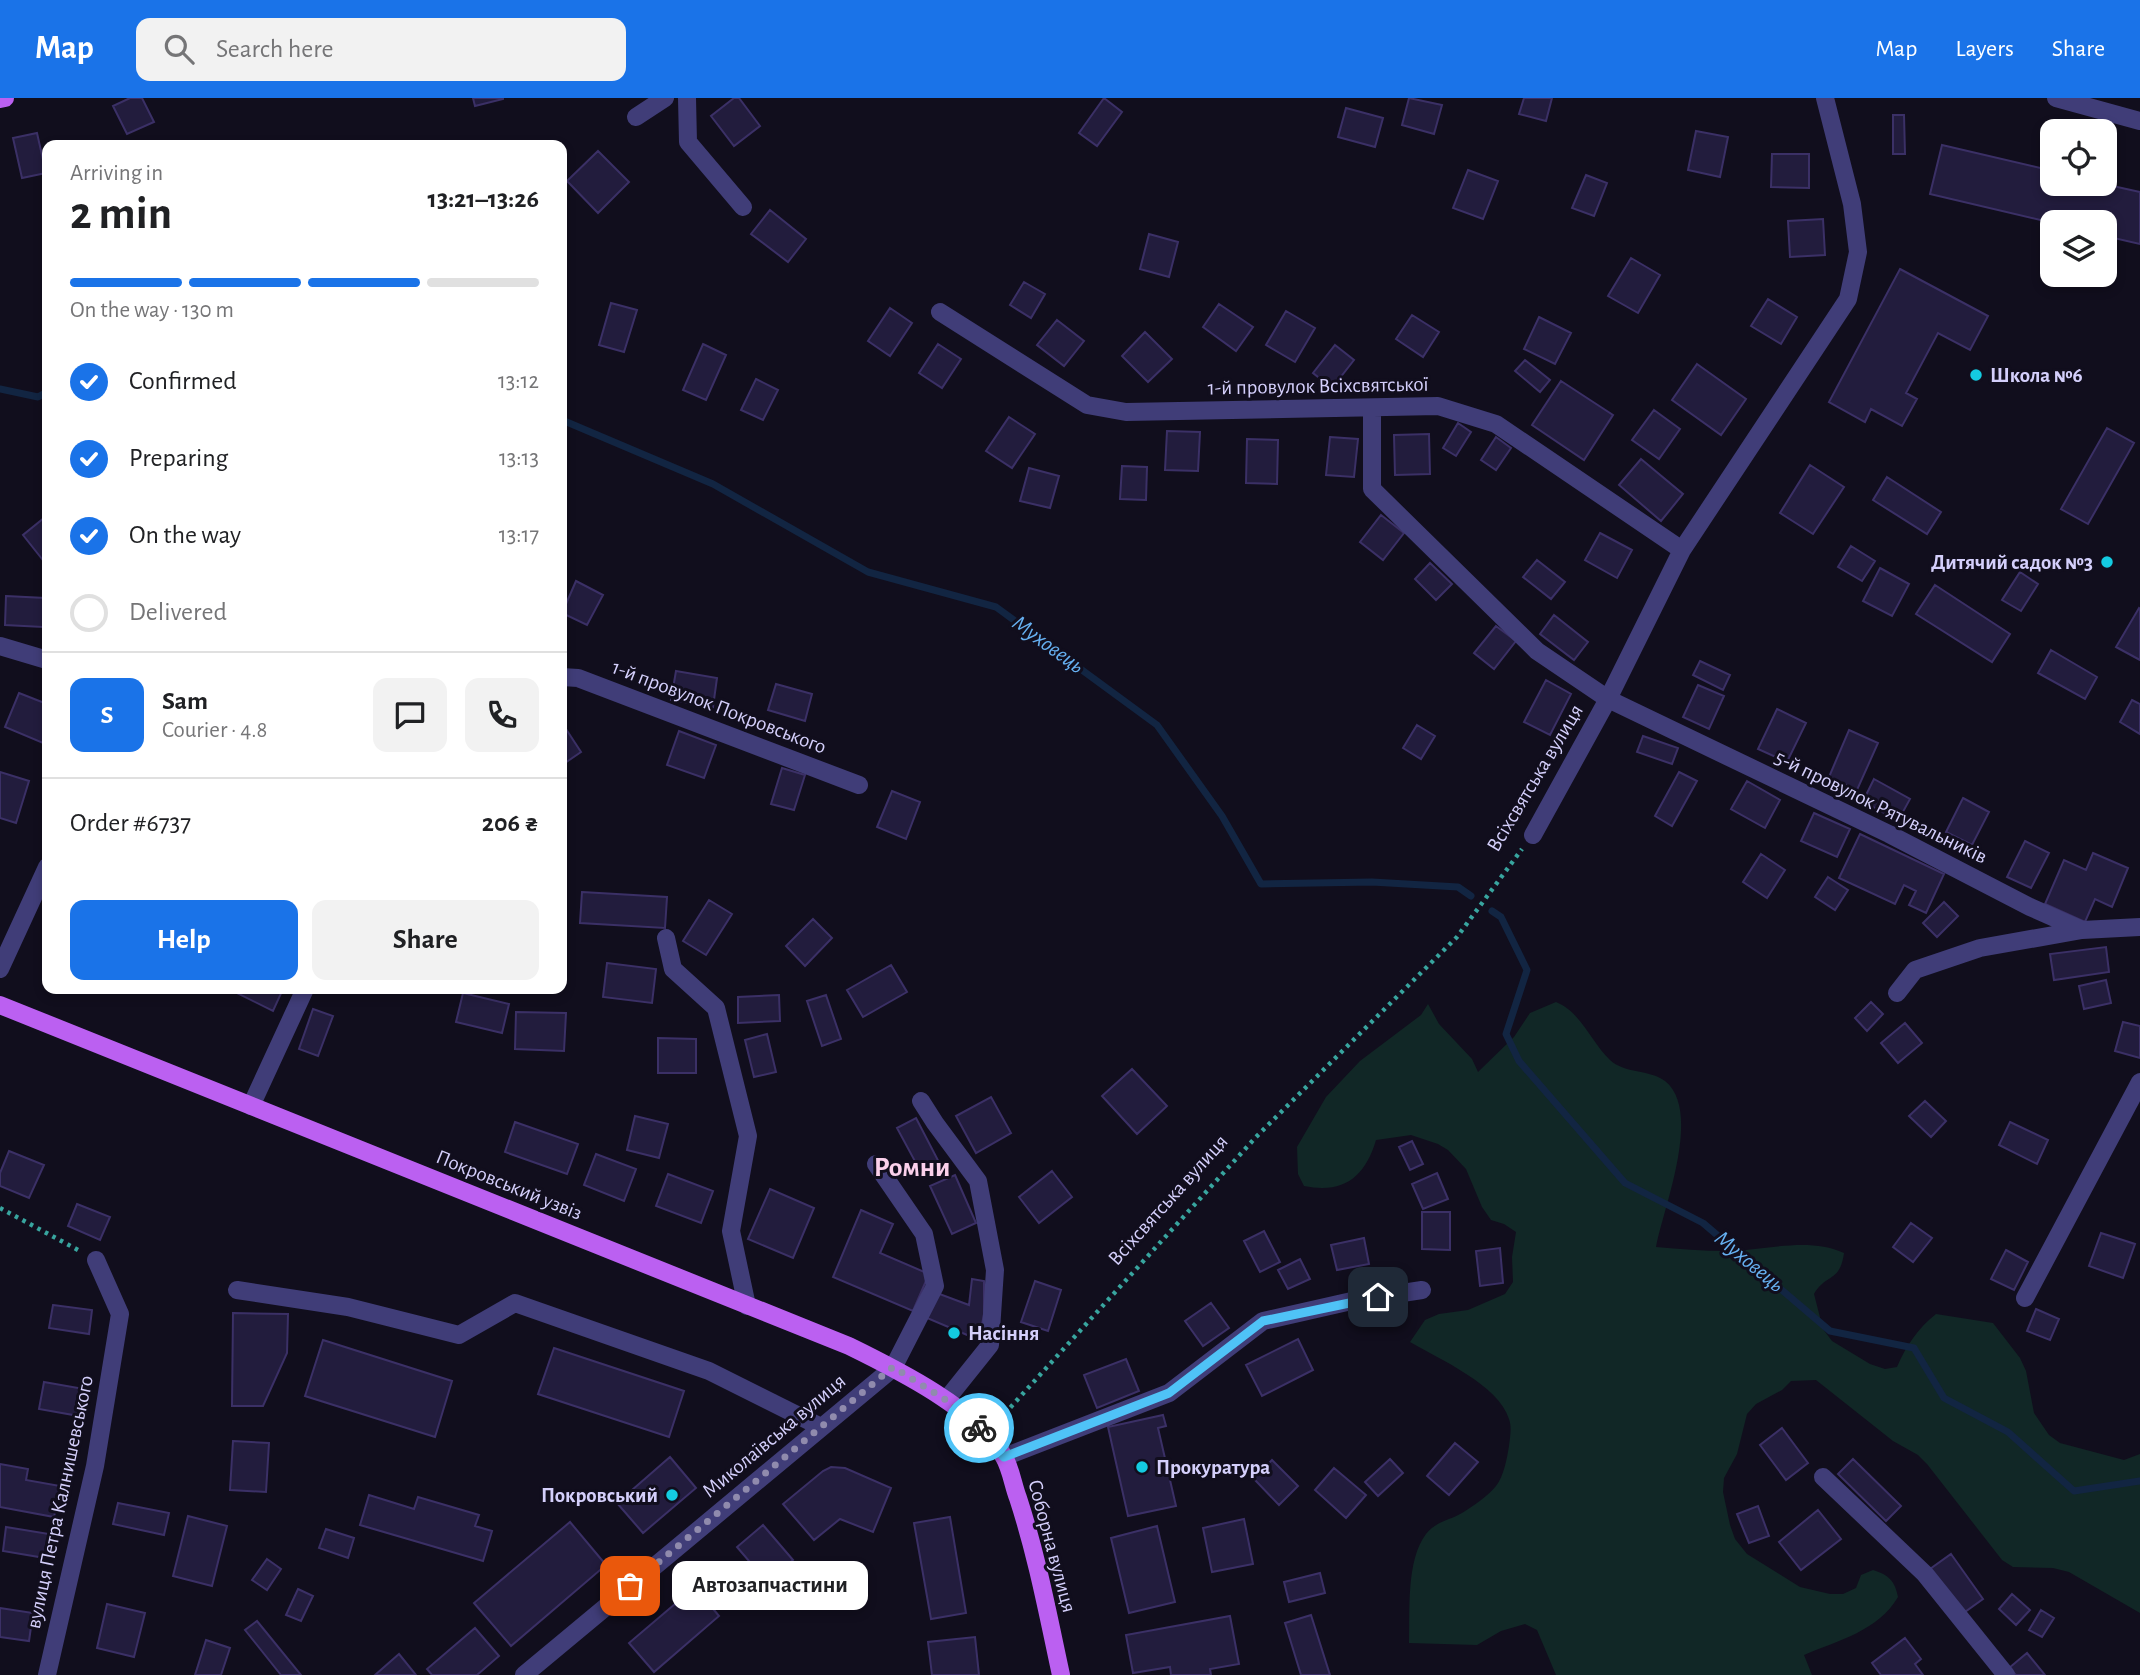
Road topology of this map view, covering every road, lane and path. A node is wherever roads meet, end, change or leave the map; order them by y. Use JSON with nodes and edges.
{"nodes":[{"id":1,"x":5,"y":98,"type":"edge"},
{"id":2,"x":665,"y":98,"type":"edge"},
{"id":3,"x":687,"y":98,"type":"edge"},
{"id":4,"x":1825,"y":98,"type":"edge"},
{"id":5,"x":2056,"y":98,"type":"edge"},
{"id":6,"x":0,"y":99,"type":"edge"},
{"id":7,"x":636,"y":117,"type":"dead end"},
{"id":8,"x":2140,"y":121,"type":"edge"},
{"id":9,"x":743,"y":207,"type":"dead end"},
{"id":10,"x":940,"y":312,"type":"dead end"},
{"id":11,"x":1372,"y":408,"type":"junction"},
{"id":12,"x":1682,"y":550,"type":"junction"},
{"id":13,"x":0,"y":646,"type":"edge"},
{"id":14,"x":42,"y":659,"type":"edge"},
{"id":15,"x":567,"y":677,"type":"edge"},
{"id":16,"x":1608,"y":699,"type":"junction"},
{"id":17,"x":859,"y":785,"type":"dead end"},
{"id":18,"x":1533,"y":835,"type":"joint"},
{"id":19,"x":42,"y":878,"type":"edge"},
{"id":20,"x":2140,"y":927,"type":"edge"},
{"id":21,"x":2082,"y":930,"type":"junction"},
{"id":22,"x":666,"y":938,"type":"dead end"},
{"id":23,"x":0,"y":969,"type":"edge"},
{"id":24,"x":1897,"y":993,"type":"dead end"},
{"id":25,"x":303,"y":994,"type":"edge"},
{"id":26,"x":0,"y":1005,"type":"edge"},
{"id":27,"x":2140,"y":1082,"type":"edge"},
{"id":28,"x":921,"y":1101,"type":"dead end"},
{"id":29,"x":251,"y":1106,"type":"junction"},
{"id":30,"x":876,"y":1164,"type":"dead end"},
{"id":31,"x":0,"y":1208,"type":"edge"},
{"id":32,"x":96,"y":1260,"type":"joint"},
{"id":33,"x":237,"y":1290,"type":"dead end"},
{"id":34,"x":1422,"y":1290,"type":"dead end"},
{"id":35,"x":2025,"y":1298,"type":"dead end"},
{"id":36,"x":747,"y":1306,"type":"junction"},
{"id":37,"x":893,"y":1367,"type":"junction"},
{"id":38,"x":946,"y":1400,"type":"junction"},
{"id":39,"x":821,"y":1427,"type":"junction"},
{"id":40,"x":986,"y":1434,"type":"junction"},
{"id":41,"x":1004,"y":1457,"type":"junction"},
{"id":42,"x":1823,"y":1477,"type":"dead end"},
{"id":43,"x":47,"y":1675,"type":"edge"},
{"id":44,"x":524,"y":1675,"type":"edge"},
{"id":45,"x":1061,"y":1675,"type":"edge"},
{"id":46,"x":2006,"y":1675,"type":"edge"}],
"edges":[{"from":1,"to":6,"type":"main road"},
{"from":2,"to":7,"type":"street"},
{"from":3,"to":9,"type":"street"},
{"from":4,"to":12,"type":"street","name":"Всіхсвятська вулиця"},
{"from":5,"to":8,"type":"street"},
{"from":10,"to":11,"type":"street","name":"1-й провулок Всіхсвятської"},
{"from":11,"to":12,"type":"street","name":"1-й провулок Всіхсвятської"},
{"from":11,"to":16,"type":"street","name":"5-й провулок Рятувальників"},
{"from":12,"to":16,"type":"street","name":"Всіхсвятська вулиця"},
{"from":13,"to":14,"type":"street"},
{"from":15,"to":17,"type":"street","name":"1-й провулок Покровського"},
{"from":16,"to":18,"type":"street","name":"Всіхсвятська вулиця"},
{"from":16,"to":21,"type":"street","name":"5-й провулок Рятувальників"},
{"from":18,"to":40,"type":"path","name":"Всіхсвятська вулиця"},
{"from":19,"to":23,"type":"street"},
{"from":20,"to":21,"type":"street","name":"5-й провулок Рятувальників"},
{"from":21,"to":24,"type":"street"},
{"from":22,"to":36,"type":"street"},
{"from":25,"to":29,"type":"street"},
{"from":26,"to":29,"type":"main road","name":"Покровський узвіз"},
{"from":27,"to":35,"type":"street"},
{"from":28,"to":38,"type":"street"},
{"from":29,"to":36,"type":"main road","name":"Покровський узвіз"},
{"from":30,"to":37,"type":"street"},
{"from":31,"to":32,"type":"path"},
{"from":32,"to":43,"type":"street","name":"вулиця Петра Калнишевського"},
{"from":33,"to":39,"type":"street"},
{"from":34,"to":41,"type":"street"},
{"from":36,"to":37,"type":"main road","name":"Покровський узвіз"},
{"from":37,"to":38,"type":"main road","name":"Покровський узвіз"},
{"from":37,"to":39,"type":"street","name":"Миколаївська вулиця"},
{"from":38,"to":40,"type":"main road","name":"Покровський узвіз"},
{"from":39,"to":44,"type":"street","name":"Миколаївська вулиця"},
{"from":40,"to":41,"type":"main road","name":"Соборна вулиця"},
{"from":41,"to":45,"type":"main road","name":"Соборна вулиця"},
{"from":42,"to":46,"type":"street"}]}
